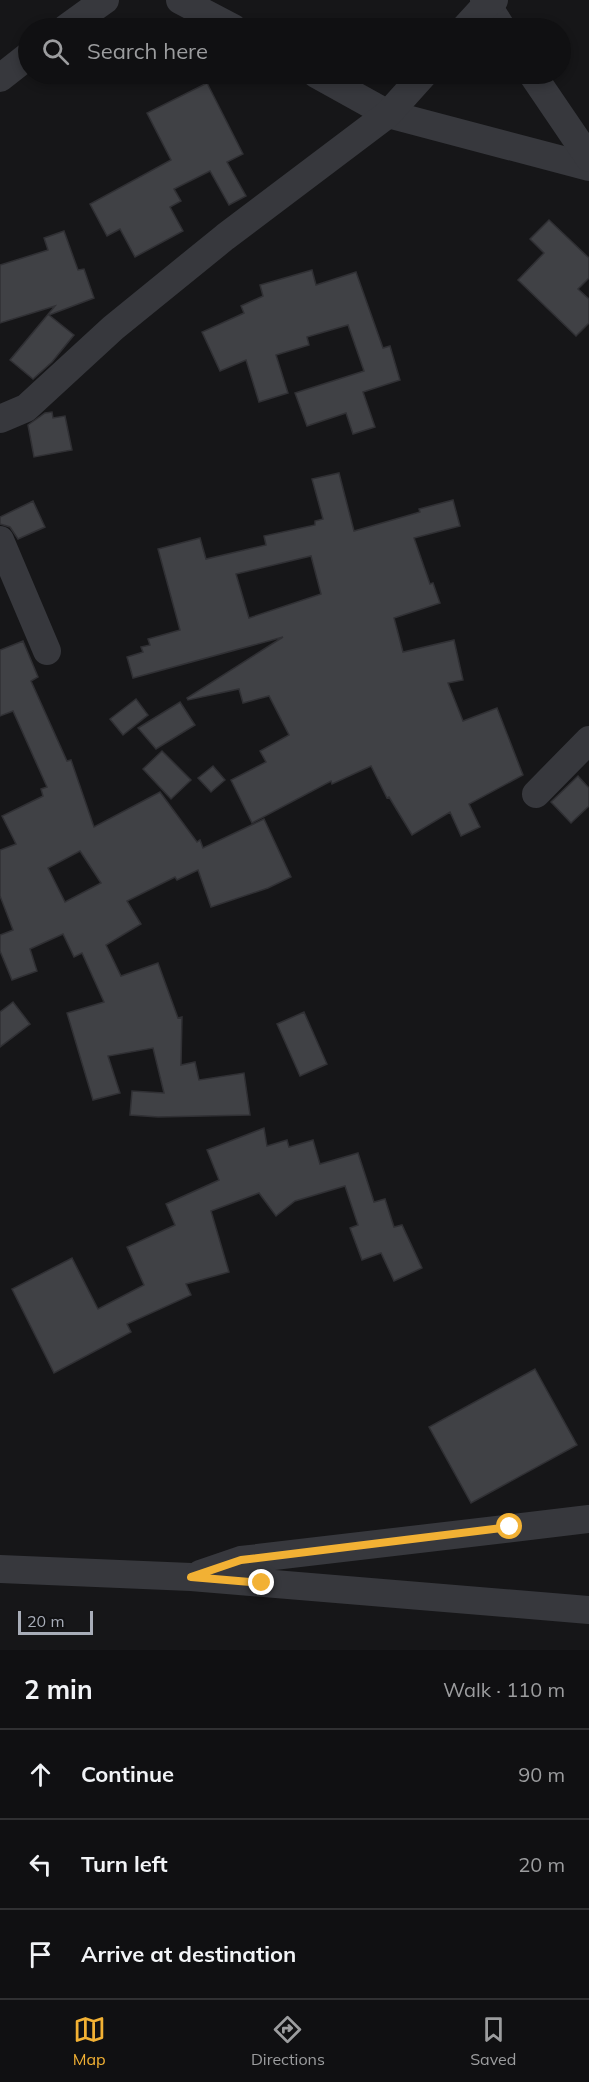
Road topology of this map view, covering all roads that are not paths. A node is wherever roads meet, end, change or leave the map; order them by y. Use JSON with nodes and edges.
{"nodes":[{"id":1,"x":105,"y":0,"type":"edge"},
{"id":2,"x":180,"y":0,"type":"edge"},
{"id":3,"x":488,"y":2,"type":"edge"},
{"id":4,"x":80,"y":18,"type":"edge"},
{"id":5,"x":214,"y":18,"type":"edge"},
{"id":6,"x":474,"y":18,"type":"edge"},
{"id":7,"x":497,"y":18,"type":"edge"},
{"id":8,"x":18,"y":64,"type":"edge"},
{"id":9,"x":0,"y":78,"type":"edge"},
{"id":10,"x":334,"y":84,"type":"edge"},
{"id":11,"x":415,"y":84,"type":"edge"},
{"id":12,"x":539,"y":84,"type":"edge"},
{"id":13,"x":388,"y":114,"type":"junction"},
{"id":14,"x":589,"y":158,"type":"edge"},
{"id":15,"x":589,"y":167,"type":"edge"},
{"id":16,"x":0,"y":419,"type":"edge"},
{"id":17,"x":0,"y":540,"type":"edge"},
{"id":18,"x":47,"y":651,"type":"dead end"},
{"id":19,"x":589,"y":740,"type":"edge"},
{"id":20,"x":536,"y":794,"type":"dead end"},
{"id":21,"x":589,"y":1519,"type":"edge"},
{"id":22,"x":0,"y":1569,"type":"edge"},
{"id":23,"x":191,"y":1577,"type":"junction"},
{"id":24,"x":589,"y":1610,"type":"edge"}],
"edges":[{"from":1,"to":4,"type":"street"},
{"from":2,"to":5,"type":"street"},
{"from":3,"to":6,"type":"street"},
{"from":3,"to":7,"type":"street"},
{"from":8,"to":9,"type":"street"},
{"from":10,"to":13,"type":"street"},
{"from":11,"to":13,"type":"street"},
{"from":12,"to":14,"type":"street"},
{"from":13,"to":15,"type":"street"},
{"from":13,"to":16,"type":"street"},
{"from":17,"to":18,"type":"street"},
{"from":19,"to":20,"type":"street"},
{"from":21,"to":23,"type":"street"},
{"from":22,"to":23,"type":"street"},
{"from":23,"to":24,"type":"street"}]}
